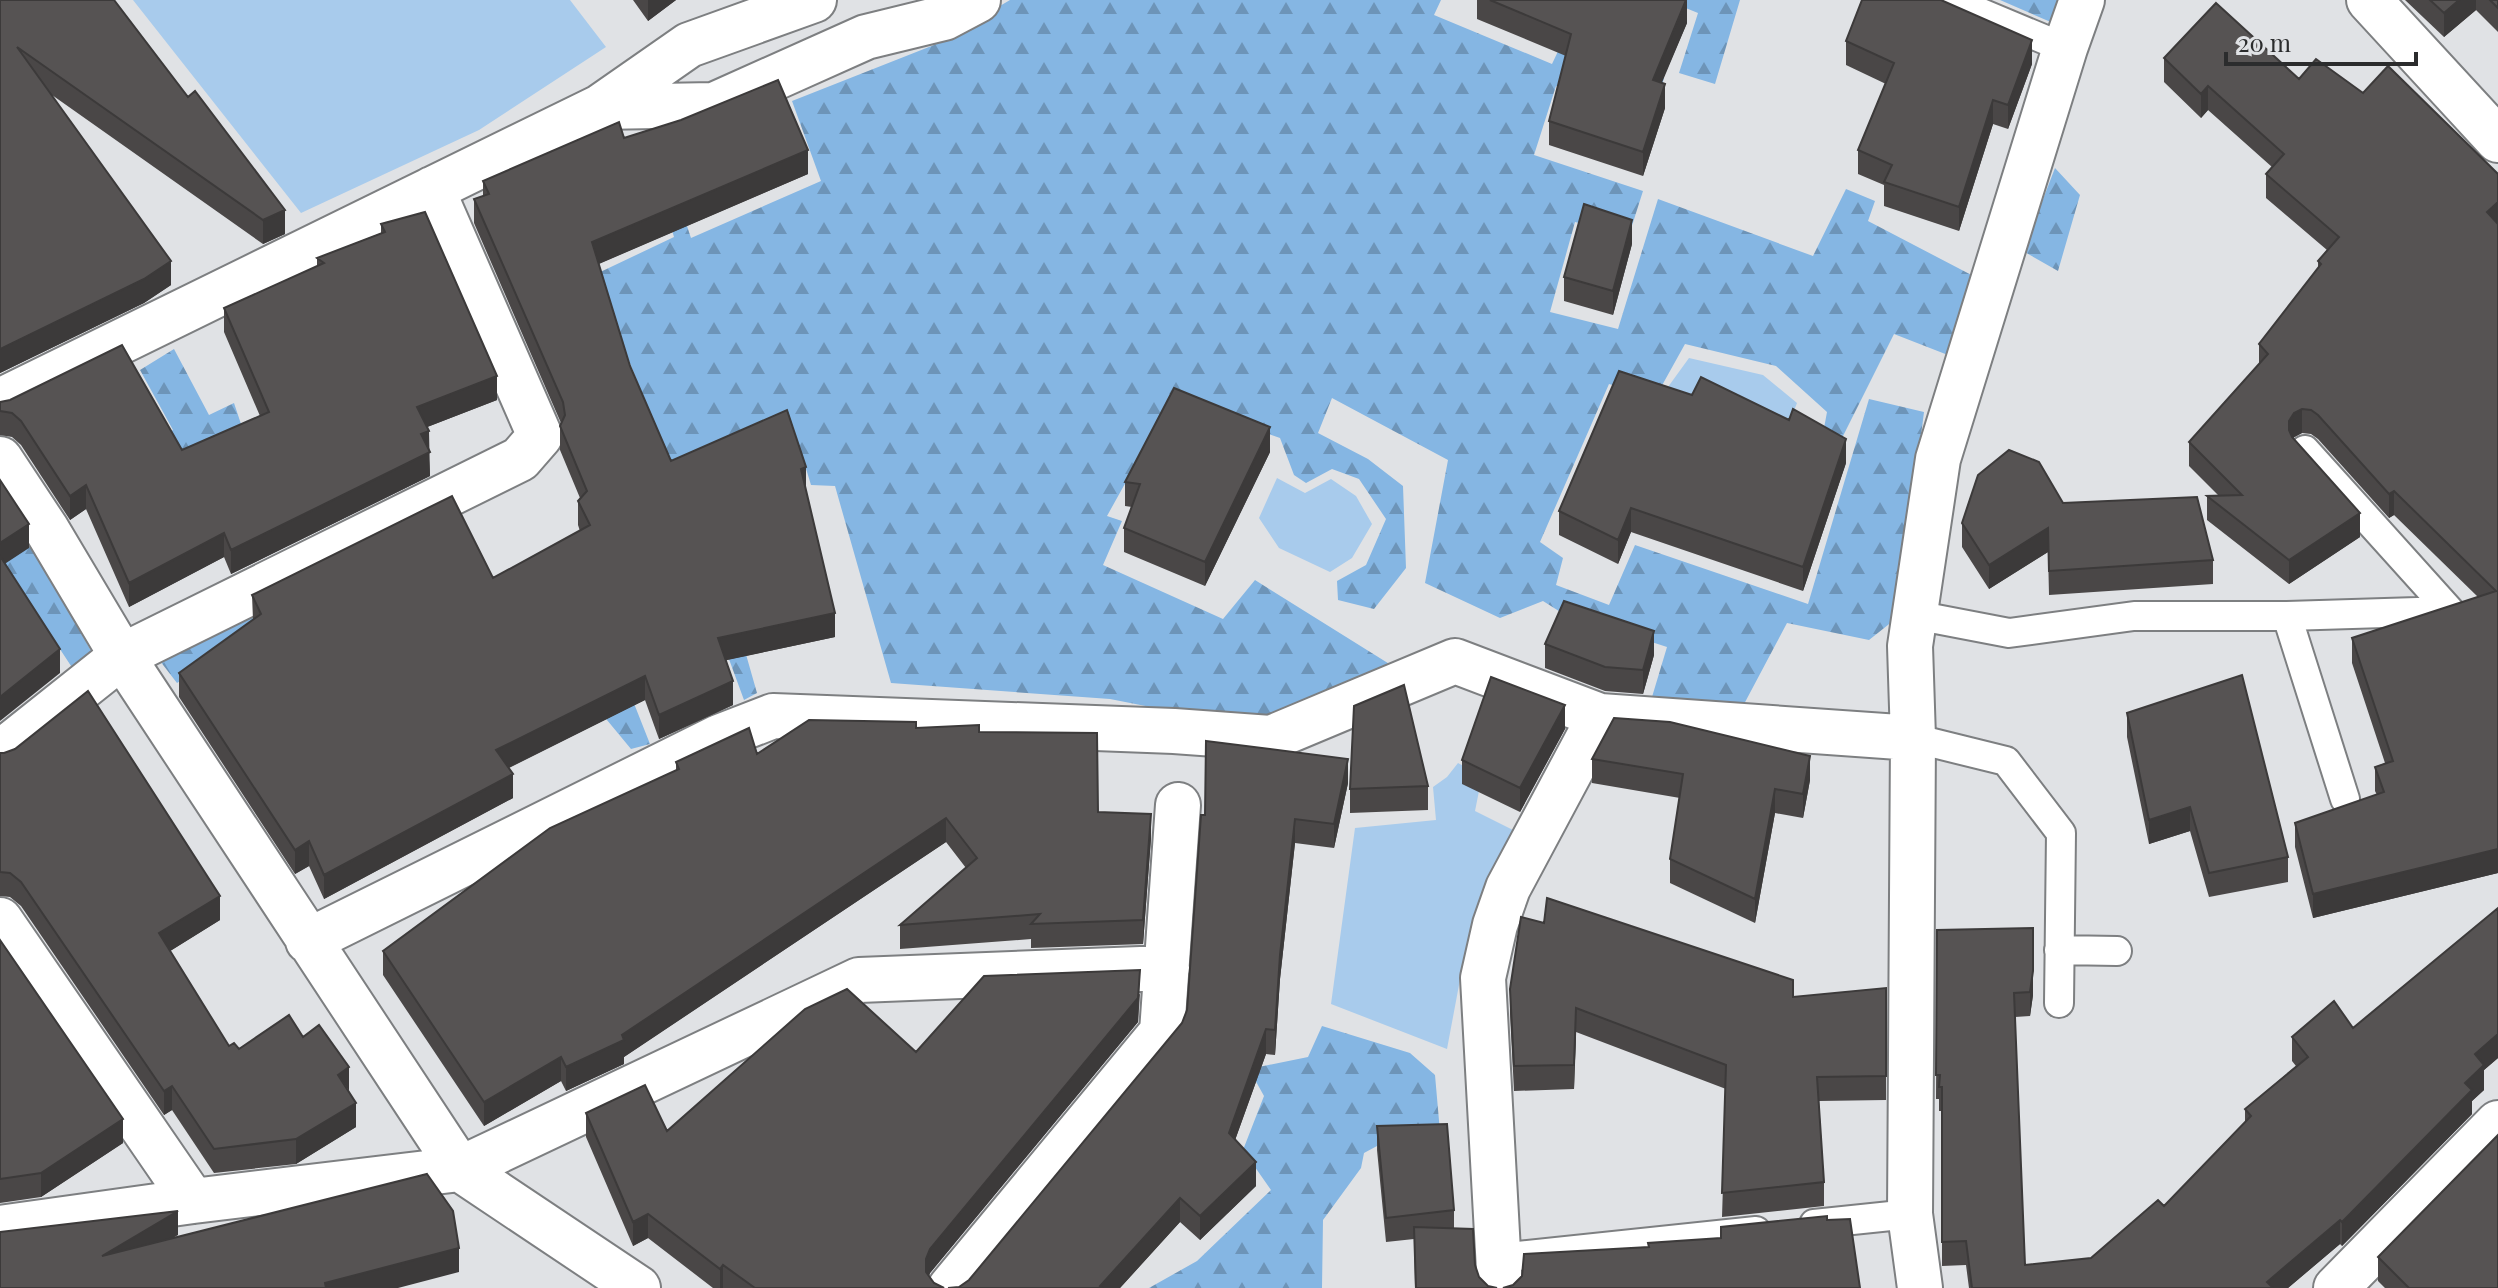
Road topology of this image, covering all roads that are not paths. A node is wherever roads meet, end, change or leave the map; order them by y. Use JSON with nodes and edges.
{"nodes":[{"id":1,"x":814,"y":0,"type":"edge"},
{"id":2,"x":978,"y":0,"type":"edge"},
{"id":3,"x":1950,"y":0,"type":"edge"},
{"id":4,"x":2082,"y":0,"type":"edge"},
{"id":5,"x":2369,"y":0,"type":"edge"},
{"id":6,"x":2065,"y":48,"type":"junction"},
{"id":7,"x":600,"y":107,"type":"junction"},
{"id":8,"x":2498,"y":140,"type":"edge"},
{"id":9,"x":432,"y":189,"type":"junction"},
{"id":10,"x":0,"y":401,"type":"edge"},
{"id":11,"x":2305,"y":450,"type":"edge"},
{"id":12,"x":0,"y":459,"type":"edge"},
{"id":13,"x":1915,"y":615,"type":"junction"},
{"id":14,"x":2287,"y":616,"type":"junction"},
{"id":15,"x":122,"y":656,"type":"junction"},
{"id":16,"x":1600,"y":716,"type":"junction"},
{"id":17,"x":1913,"y":738,"type":"junction"},
{"id":18,"x":0,"y":753,"type":"edge"},
{"id":19,"x":2345,"y":799,"type":"dead end"},
{"id":20,"x":1178,"y":805,"type":"dead end"},
{"id":21,"x":0,"y":920,"type":"edge"},
{"id":22,"x":308,"y":941,"type":"junction"},
{"id":23,"x":2059,"y":950,"type":"junction"},
{"id":24,"x":2117,"y":951,"type":"dead end"},
{"id":25,"x":1167,"y":968,"type":"junction"},
{"id":26,"x":2059,"y":1003,"type":"dead end"},
{"id":27,"x":2498,"y":1123,"type":"edge"},
{"id":28,"x":460,"y":1169,"type":"junction"},
{"id":29,"x":193,"y":1201,"type":"junction"},
{"id":30,"x":1910,"y":1214,"type":"junction"},
{"id":31,"x":0,"y":1228,"type":"edge"},
{"id":32,"x":1499,"y":1273,"type":"edge"},
{"id":33,"x":638,"y":1288,"type":"edge"},
{"id":34,"x":950,"y":1288,"type":"edge"},
{"id":35,"x":1920,"y":1288,"type":"edge"},
{"id":36,"x":2336,"y":1288,"type":"edge"}],
"edges":[{"from":1,"to":7,"type":"street"},
{"from":2,"to":7,"type":"street"},
{"from":3,"to":6,"type":"lane"},
{"from":4,"to":6,"type":"street"},
{"from":5,"to":8,"type":"street"},
{"from":6,"to":13,"type":"street"},
{"from":7,"to":9,"type":"street"},
{"from":9,"to":10,"type":"street"},
{"from":9,"to":15,"type":"street"},
{"from":11,"to":14,"type":"lane"},
{"from":12,"to":15,"type":"street"},
{"from":13,"to":14,"type":"lane"},
{"from":13,"to":17,"type":"street"},
{"from":14,"to":19,"type":"lane"},
{"from":15,"to":18,"type":"street"},
{"from":15,"to":22,"type":"street"},
{"from":16,"to":17,"type":"street"},
{"from":16,"to":22,"type":"street"},
{"from":16,"to":32,"type":"street"},
{"from":17,"to":23,"type":"lane"},
{"from":17,"to":30,"type":"street"},
{"from":20,"to":25,"type":"street"},
{"from":21,"to":29,"type":"street"},
{"from":22,"to":28,"type":"street"},
{"from":23,"to":24,"type":"lane"},
{"from":23,"to":26,"type":"lane"},
{"from":25,"to":28,"type":"street"},
{"from":25,"to":34,"type":"street"},
{"from":27,"to":36,"type":"street"},
{"from":28,"to":29,"type":"street"},
{"from":28,"to":33,"type":"street"},
{"from":29,"to":31,"type":"street"},
{"from":30,"to":32,"type":"lane"},
{"from":30,"to":35,"type":"street"}]}
